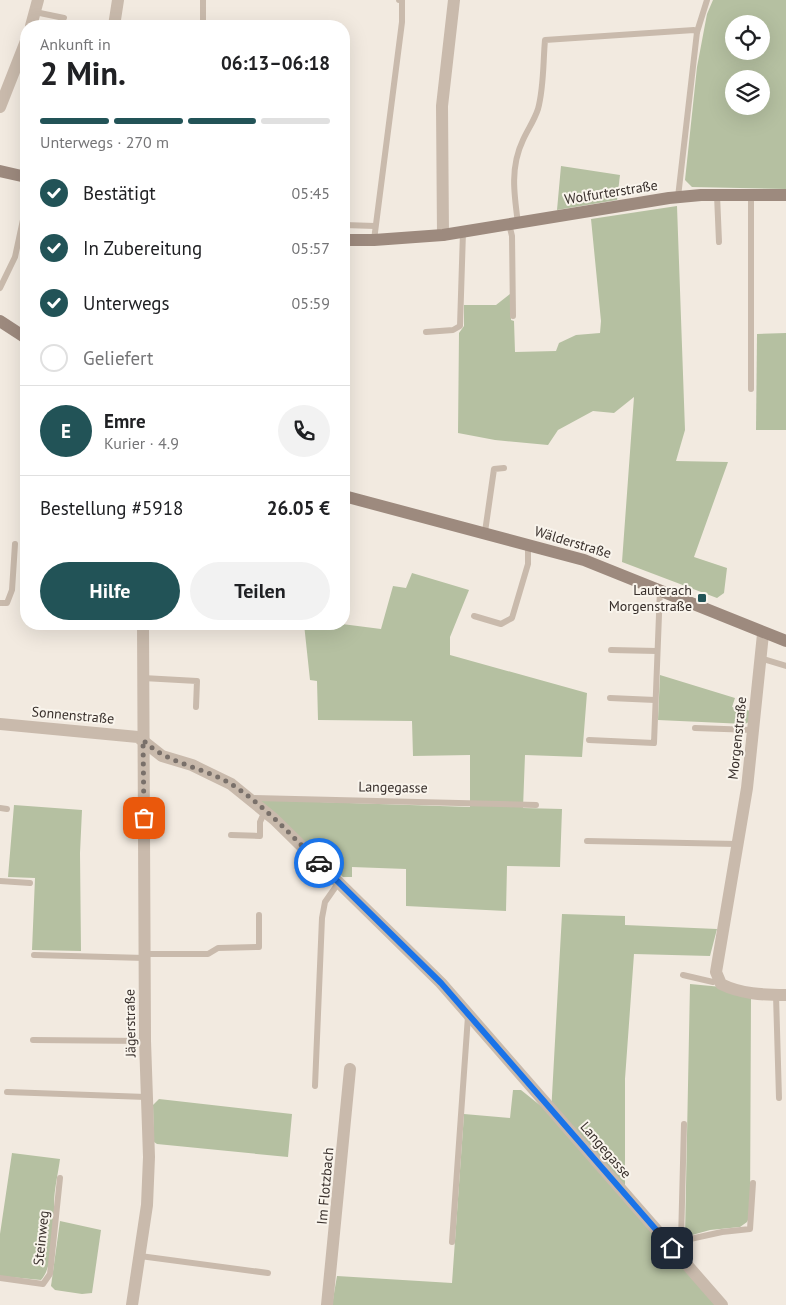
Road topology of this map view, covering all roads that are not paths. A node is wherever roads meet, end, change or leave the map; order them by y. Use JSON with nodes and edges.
{"nodes":[{"id":1,"x":118,"y":0,"type":"edge"},
{"id":2,"x":203,"y":0,"type":"edge"},
{"id":3,"x":399,"y":0,"type":"edge"},
{"id":4,"x":454,"y":0,"type":"edge"},
{"id":5,"x":707,"y":0,"type":"edge"},
{"id":6,"x":36,"y":6,"type":"edge"},
{"id":7,"x":64,"y":18,"type":"dead end"},
{"id":8,"x":32,"y":20,"type":"edge"},
{"id":9,"x":115,"y":20,"type":"edge"},
{"id":10,"x":203,"y":20,"type":"edge"},
{"id":11,"x":697,"y":32,"type":"junction"},
{"id":12,"x":20,"y":56,"type":"edge"},
{"id":13,"x":0,"y":107,"type":"edge"},
{"id":14,"x":0,"y":171,"type":"edge"},
{"id":15,"x":20,"y":176,"type":"edge"},
{"id":16,"x":717,"y":195,"type":"junction"},
{"id":17,"x":751,"y":195,"type":"junction"},
{"id":18,"x":786,"y":195,"type":"edge"},
{"id":19,"x":678,"y":197,"type":"junction"},
{"id":20,"x":514,"y":223,"type":"junction"},
{"id":21,"x":350,"y":225,"type":"edge"},
{"id":22,"x":376,"y":226,"type":"junction"},
{"id":23,"x":463,"y":232,"type":"junction"},
{"id":24,"x":20,"y":234,"type":"edge"},
{"id":25,"x":443,"y":235,"type":"junction"},
{"id":26,"x":350,"y":240,"type":"edge"},
{"id":27,"x":374,"y":240,"type":"junction"},
{"id":28,"x":719,"y":242,"type":"dead end"},
{"id":29,"x":0,"y":288,"type":"edge"},
{"id":30,"x":513,"y":316,"type":"dead end"},
{"id":31,"x":0,"y":321,"type":"edge"},
{"id":32,"x":426,"y":332,"type":"dead end"},
{"id":33,"x":20,"y":334,"type":"edge"},
{"id":34,"x":752,"y":389,"type":"dead end"},
{"id":35,"x":504,"y":468,"type":"dead end"},
{"id":36,"x":350,"y":498,"type":"edge"},
{"id":37,"x":485,"y":532,"type":"junction"},
{"id":38,"x":528,"y":543,"type":"junction"},
{"id":39,"x":15,"y":544,"type":"dead end"},
{"id":40,"x":660,"y":589,"type":"junction"},
{"id":41,"x":0,"y":604,"type":"edge"},
{"id":42,"x":474,"y":616,"type":"dead end"},
{"id":43,"x":143,"y":630,"type":"edge"},
{"id":44,"x":763,"y":634,"type":"junction"},
{"id":45,"x":786,"y":640,"type":"edge"},
{"id":46,"x":611,"y":650,"type":"dead end"},
{"id":47,"x":657,"y":651,"type":"junction"},
{"id":48,"x":760,"y":658,"type":"junction"},
{"id":49,"x":786,"y":666,"type":"edge"},
{"id":50,"x":143,"y":678,"type":"junction"},
{"id":51,"x":610,"y":698,"type":"dead end"},
{"id":52,"x":656,"y":700,"type":"junction"},
{"id":53,"x":196,"y":706,"type":"dead end"},
{"id":54,"x":0,"y":724,"type":"edge"},
{"id":55,"x":694,"y":728,"type":"dead end"},
{"id":56,"x":753,"y":730,"type":"junction"},
{"id":57,"x":143,"y":740,"type":"junction"},
{"id":58,"x":589,"y":740,"type":"dead end"},
{"id":59,"x":249,"y":798,"type":"junction"},
{"id":60,"x":536,"y":805,"type":"dead end"},
{"id":61,"x":265,"y":811,"type":"junction"},
{"id":62,"x":231,"y":836,"type":"dead end"},
{"id":63,"x":587,"y":841,"type":"dead end"},
{"id":64,"x":738,"y":844,"type":"junction"},
{"id":65,"x":0,"y":880,"type":"edge"},
{"id":66,"x":339,"y":882,"type":"junction"},
{"id":67,"x":30,"y":883,"type":"dead end"},
{"id":68,"x":259,"y":915,"type":"dead end"},
{"id":69,"x":34,"y":955,"type":"dead end"},
{"id":70,"x":145,"y":956,"type":"junction"},
{"id":71,"x":683,"y":975,"type":"dead end"},
{"id":72,"x":719,"y":979,"type":"junction"},
{"id":73,"x":781,"y":995,"type":"edge"},
{"id":74,"x":468,"y":1015,"type":"junction"},
{"id":75,"x":33,"y":1040,"type":"dead end"},
{"id":76,"x":145,"y":1041,"type":"junction"},
{"id":77,"x":350,"y":1069,"type":"dead end"},
{"id":78,"x":316,"y":1086,"type":"dead end"},
{"id":79,"x":7,"y":1092,"type":"dead end"},
{"id":80,"x":146,"y":1097,"type":"junction"},
{"id":81,"x":779,"y":1098,"type":"dead end"},
{"id":82,"x":684,"y":1124,"type":"dead end"},
{"id":83,"x":60,"y":1178,"type":"dead end"},
{"id":84,"x":753,"y":1183,"type":"dead end"},
{"id":85,"x":452,"y":1242,"type":"dead end"},
{"id":86,"x":676,"y":1245,"type":"junction"},
{"id":87,"x":140,"y":1256,"type":"junction"},
{"id":88,"x":268,"y":1273,"type":"dead end"},
{"id":89,"x":0,"y":1278,"type":"edge"},
{"id":90,"x":720,"y":1304,"type":"edge"},
{"id":91,"x":132,"y":1305,"type":"edge"},
{"id":92,"x":327,"y":1305,"type":"edge"}],
"edges":[{"from":1,"to":9,"type":"street"},
{"from":2,"to":10,"type":"lane"},
{"from":3,"to":22,"type":"lane"},
{"from":4,"to":25,"type":"street"},
{"from":5,"to":11,"type":"lane"},
{"from":6,"to":7,"type":"lane"},
{"from":6,"to":8,"type":"street"},
{"from":11,"to":19,"type":"lane"},
{"from":11,"to":20,"type":"lane"},
{"from":12,"to":13,"type":"street"},
{"from":14,"to":15,"type":"main road"},
{"from":16,"to":17,"type":"main road","name":"Wolfurterstraße"},
{"from":16,"to":19,"type":"main road","name":"Wolfurterstraße"},
{"from":16,"to":28,"type":"lane"},
{"from":17,"to":18,"type":"main road","name":"Wolfurterstraße"},
{"from":17,"to":34,"type":"lane"},
{"from":19,"to":20,"type":"main road","name":"Wolfurterstraße"},
{"from":20,"to":23,"type":"main road","name":"Wolfurterstraße"},
{"from":20,"to":30,"type":"lane"},
{"from":21,"to":22,"type":"lane"},
{"from":22,"to":27,"type":"lane"},
{"from":23,"to":25,"type":"main road","name":"Wolfurterstraße"},
{"from":23,"to":32,"type":"lane"},
{"from":24,"to":29,"type":"lane"},
{"from":25,"to":27,"type":"main road","name":"Wolfurterstraße"},
{"from":26,"to":27,"type":"main road","name":"Wolfurterstraße"},
{"from":31,"to":33,"type":"main road"},
{"from":35,"to":37,"type":"lane"},
{"from":36,"to":37,"type":"main road","name":"Wälderstraße"},
{"from":37,"to":38,"type":"main road","name":"Wälderstraße"},
{"from":38,"to":40,"type":"main road","name":"Wälderstraße"},
{"from":38,"to":42,"type":"lane"},
{"from":39,"to":41,"type":"lane"},
{"from":40,"to":44,"type":"main road","name":"Wälderstraße"},
{"from":40,"to":47,"type":"lane"},
{"from":43,"to":50,"type":"street"},
{"from":44,"to":45,"type":"main road","name":"Wälderstraße"},
{"from":44,"to":48,"type":"street","name":"Morgenstraße"},
{"from":46,"to":47,"type":"lane"},
{"from":47,"to":52,"type":"lane"},
{"from":48,"to":49,"type":"lane"},
{"from":48,"to":56,"type":"street","name":"Morgenstraße"},
{"from":50,"to":53,"type":"lane"},
{"from":50,"to":57,"type":"street"},
{"from":51,"to":52,"type":"lane"},
{"from":52,"to":58,"type":"lane"},
{"from":54,"to":57,"type":"street","name":"Sonnenstraße"},
{"from":55,"to":56,"type":"lane"},
{"from":56,"to":64,"type":"street","name":"Morgenstraße"},
{"from":57,"to":59,"type":"street","name":"Langegasse"},
{"from":57,"to":70,"type":"street","name":"Jägerstraße"},
{"from":59,"to":60,"type":"lane","name":"Langegasse"},
{"from":59,"to":61,"type":"street","name":"Langegasse"},
{"from":61,"to":62,"type":"lane"},
{"from":61,"to":66,"type":"street","name":"Langegasse"},
{"from":63,"to":64,"type":"lane"},
{"from":64,"to":72,"type":"street","name":"Morgenstraße"},
{"from":65,"to":67,"type":"lane"},
{"from":66,"to":74,"type":"street","name":"Langegasse"},
{"from":66,"to":78,"type":"lane"},
{"from":68,"to":70,"type":"lane"},
{"from":69,"to":70,"type":"lane"},
{"from":70,"to":76,"type":"street","name":"Jägerstraße"},
{"from":71,"to":72,"type":"lane"},
{"from":72,"to":73,"type":"street"},
{"from":73,"to":81,"type":"lane"},
{"from":74,"to":85,"type":"lane"},
{"from":74,"to":86,"type":"street","name":"Langegasse"},
{"from":75,"to":76,"type":"lane"},
{"from":76,"to":80,"type":"street","name":"Jägerstraße"},
{"from":77,"to":92,"type":"street","name":"Im Flotzbach"},
{"from":79,"to":80,"type":"lane"},
{"from":80,"to":87,"type":"street","name":"Jägerstraße"},
{"from":82,"to":86,"type":"lane"},
{"from":83,"to":89,"type":"lane","name":"Steinweg"},
{"from":84,"to":86,"type":"lane"},
{"from":86,"to":90,"type":"street","name":"Langegasse"},
{"from":87,"to":88,"type":"lane"},
{"from":87,"to":91,"type":"street","name":"Jägerstraße"}]}
